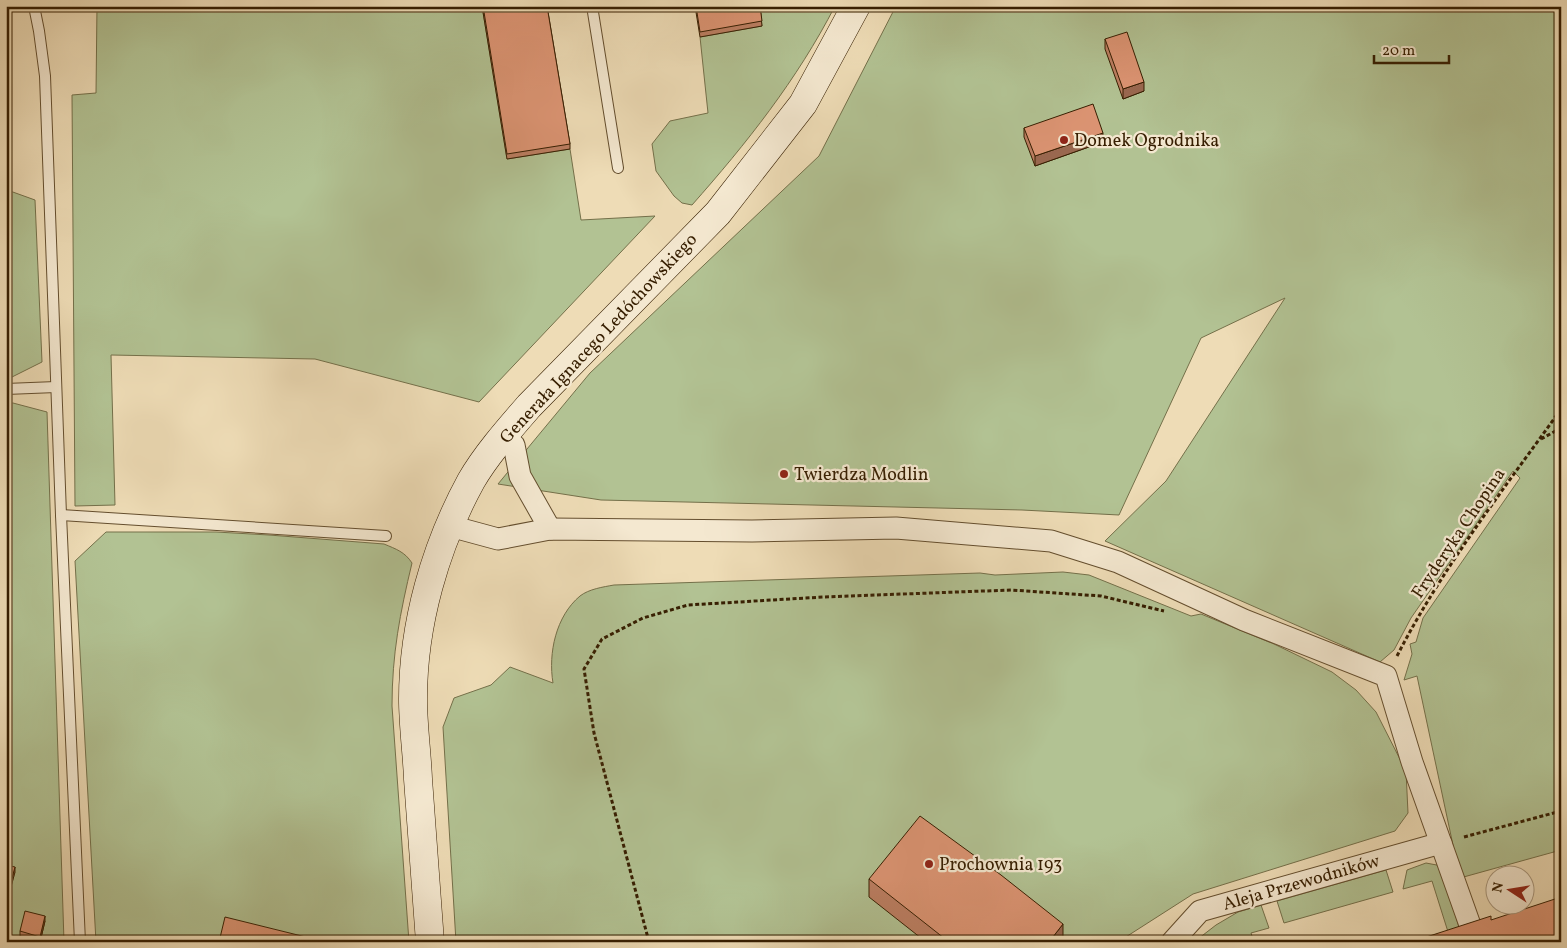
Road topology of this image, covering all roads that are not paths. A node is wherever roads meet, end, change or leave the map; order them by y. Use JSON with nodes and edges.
{"nodes":[{"id":1,"x":34,"y":6,"type":"edge"},
{"id":2,"x":592,"y":6,"type":"edge"},
{"id":3,"x":856,"y":6,"type":"edge"},
{"id":4,"x":618,"y":168,"type":"dead end"},
{"id":5,"x":56,"y":387,"type":"junction"},
{"id":6,"x":6,"y":388,"type":"edge"},
{"id":7,"x":502,"y":437,"type":"junction"},
{"id":8,"x":61,"y":515,"type":"junction"},
{"id":9,"x":450,"y":526,"type":"junction"},
{"id":10,"x":550,"y":529,"type":"junction"},
{"id":11,"x":386,"y":536,"type":"dead end"},
{"id":12,"x":1441,"y":843,"type":"junction"},
{"id":13,"x":1475,"y":939,"type":"edge"},
{"id":14,"x":80,"y":942,"type":"edge"},
{"id":15,"x":430,"y":942,"type":"edge"},
{"id":16,"x":1172,"y":942,"type":"edge"}],
"edges":[{"from":1,"to":5,"type":"lane"},
{"from":2,"to":4,"type":"lane"},
{"from":3,"to":7,"type":"street","name":"Generała Ignacego Ledóchowskiego"},
{"from":5,"to":6,"type":"lane"},
{"from":5,"to":8,"type":"lane"},
{"from":7,"to":9,"type":"street","name":"Generała Ignacego Ledóchowskiego"},
{"from":7,"to":10,"type":"street"},
{"from":8,"to":11,"type":"lane"},
{"from":8,"to":14,"type":"lane"},
{"from":9,"to":10,"type":"street"},
{"from":9,"to":15,"type":"street","name":"Generała Ignacego Ledóchowskiego"},
{"from":10,"to":12,"type":"street"},
{"from":12,"to":13,"type":"street"},
{"from":12,"to":16,"type":"street","name":"Aleja Przewodników"}]}
